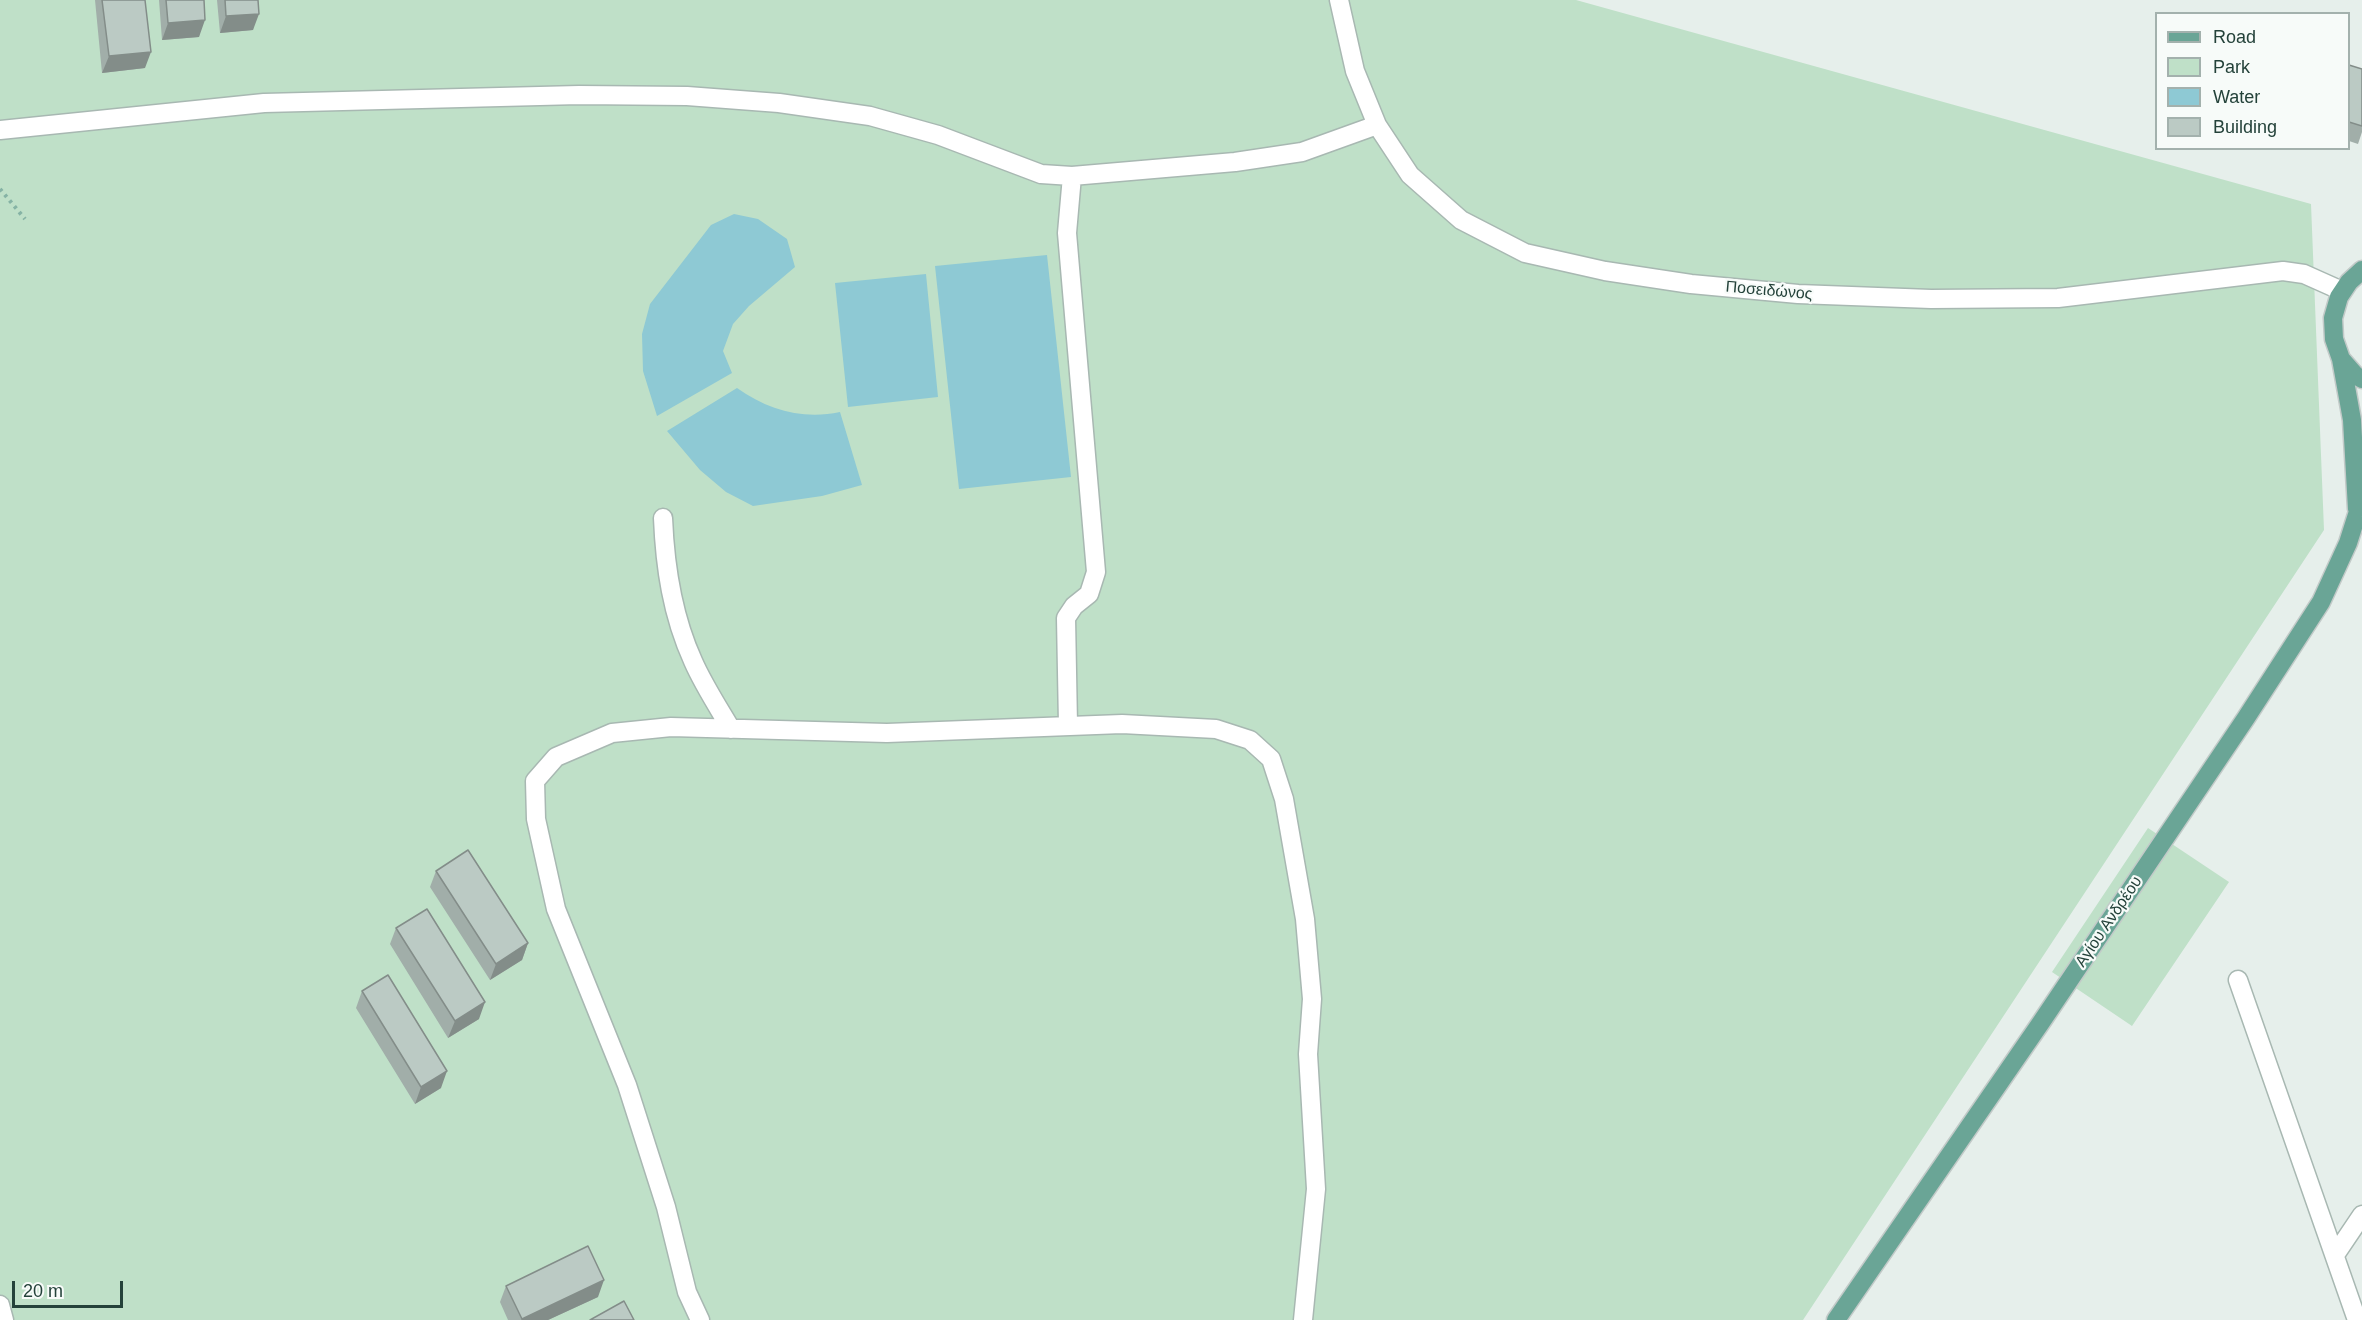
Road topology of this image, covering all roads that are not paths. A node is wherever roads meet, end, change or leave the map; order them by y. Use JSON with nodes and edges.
{"nodes":[{"id":1,"x":1338,"y":0,"type":"edge"},
{"id":2,"x":1377,"y":125,"type":"junction"},
{"id":3,"x":0,"y":130,"type":"edge"},
{"id":4,"x":1072,"y":176,"type":"junction"},
{"id":5,"x":2362,"y":270,"type":"edge"},
{"id":6,"x":2342,"y":291,"type":"junction"},
{"id":7,"x":2342,"y":359,"type":"junction"},
{"id":8,"x":2362,"y":379,"type":"edge"},
{"id":9,"x":2360,"y":504,"type":"edge"},
{"id":10,"x":663,"y":518,"type":"dead end"},
{"id":11,"x":1068,"y":725,"type":"junction"},
{"id":12,"x":730,"y":729,"type":"junction"},
{"id":13,"x":2238,"y":980,"type":"dead end"},
{"id":14,"x":2362,"y":1215,"type":"edge"},
{"id":15,"x":2335,"y":1255,"type":"junction"},
{"id":16,"x":0,"y":1305,"type":"edge"},
{"id":17,"x":4,"y":1320,"type":"edge"},
{"id":18,"x":700,"y":1320,"type":"edge"},
{"id":19,"x":1303,"y":1320,"type":"edge"},
{"id":20,"x":1836,"y":1320,"type":"edge"},
{"id":21,"x":2357,"y":1320,"type":"edge"}],
"edges":[{"from":1,"to":2,"type":"street","name":"Ποσειδώνος"},
{"from":2,"to":4,"type":"street"},
{"from":2,"to":6,"type":"street","name":"Ποσειδώνος"},
{"from":3,"to":4,"type":"street"},
{"from":4,"to":11,"type":"street"},
{"from":5,"to":6,"type":"main road","name":"Αγίου Ανδρέου"},
{"from":6,"to":7,"type":"main road","name":"Αγίου Ανδρέου"},
{"from":7,"to":8,"type":"main road","name":"Αγίου Ανδρέου"},
{"from":7,"to":9,"type":"main road","name":"Αγίου Ανδρέου"},
{"from":9,"to":20,"type":"main road","name":"Αγίου Ανδρέου"},
{"from":10,"to":12,"type":"street"},
{"from":11,"to":12,"type":"street"},
{"from":11,"to":19,"type":"street"},
{"from":12,"to":18,"type":"street"},
{"from":13,"to":15,"type":"street"},
{"from":14,"to":15,"type":"street"},
{"from":15,"to":21,"type":"street"},
{"from":16,"to":17,"type":"street"}]}
